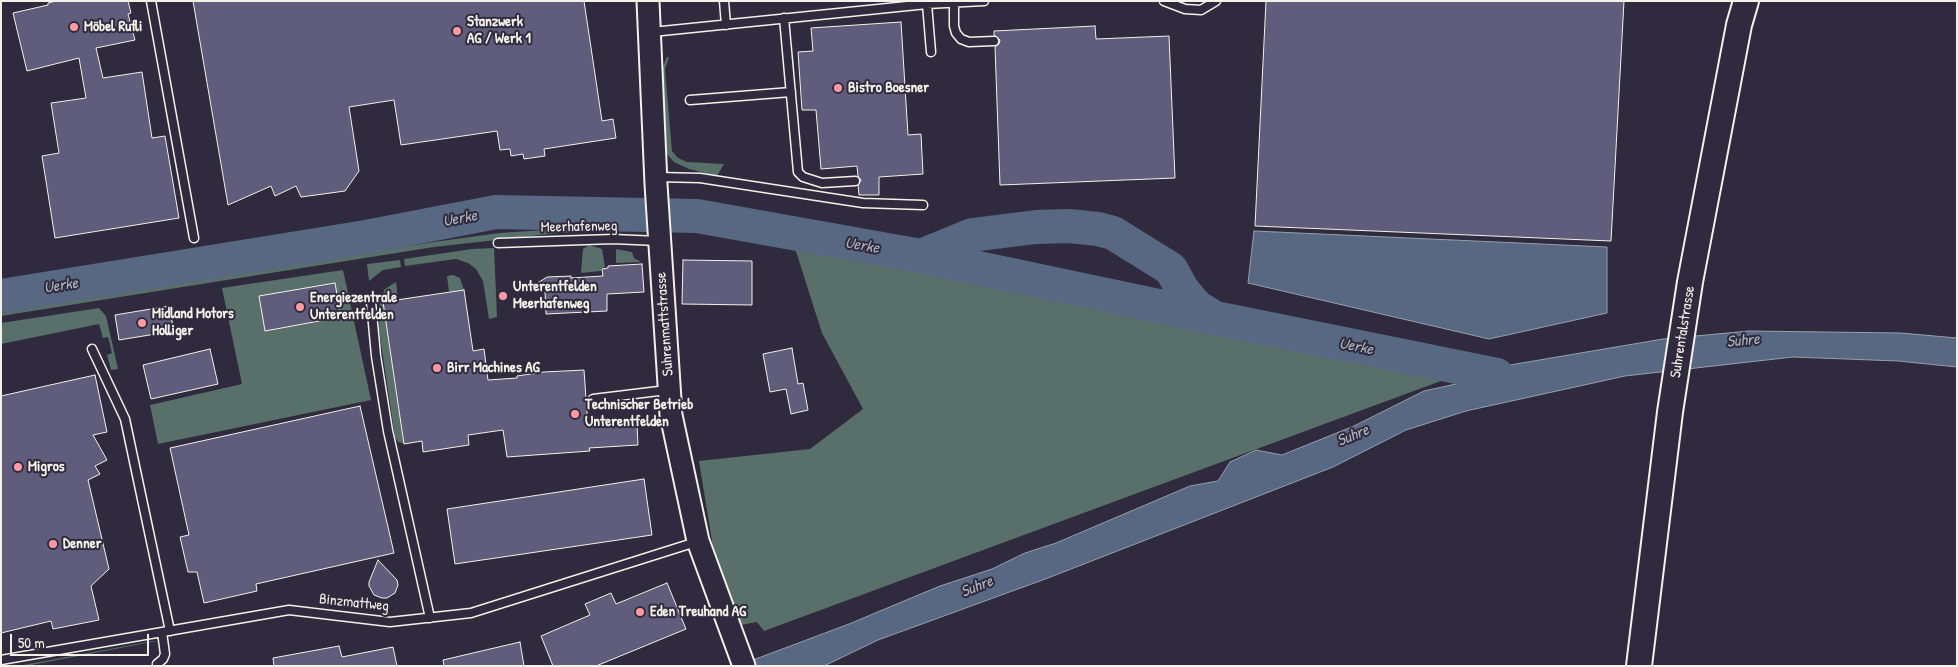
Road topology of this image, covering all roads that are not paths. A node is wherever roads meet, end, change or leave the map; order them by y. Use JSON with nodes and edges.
{"nodes":[{"id":1,"x":150,"y":1,"type":"edge"},
{"id":2,"x":648,"y":1,"type":"edge"},
{"id":3,"x":724,"y":1,"type":"edge"},
{"id":4,"x":984,"y":1,"type":"edge"},
{"id":5,"x":1164,"y":1,"type":"edge"},
{"id":6,"x":1216,"y":1,"type":"edge"},
{"id":7,"x":1746,"y":1,"type":"edge"},
{"id":8,"x":954,"y":3,"type":"junction"},
{"id":9,"x":927,"y":4,"type":"junction"},
{"id":10,"x":784,"y":18,"type":"junction"},
{"id":11,"x":726,"y":25,"type":"junction"},
{"id":12,"x":650,"y":32,"type":"junction"},
{"id":13,"x":994,"y":41,"type":"dead end"},
{"id":14,"x":931,"y":52,"type":"dead end"},
{"id":15,"x":791,"y":92,"type":"junction"},
{"id":16,"x":690,"y":100,"type":"dead end"},
{"id":17,"x":656,"y":180,"type":"junction"},
{"id":18,"x":855,"y":181,"type":"dead end"},
{"id":19,"x":924,"y":204,"type":"dead end"},
{"id":20,"x":660,"y":236,"type":"junction"},
{"id":21,"x":194,"y":238,"type":"dead end"},
{"id":22,"x":498,"y":243,"type":"dead end"},
{"id":23,"x":371,"y":302,"type":"dead end"},
{"id":24,"x":92,"y":349,"type":"dead end"},
{"id":25,"x":669,"y":390,"type":"junction"},
{"id":26,"x":593,"y":399,"type":"dead end"},
{"id":27,"x":698,"y":542,"type":"junction"},
{"id":28,"x":430,"y":618,"type":"junction"},
{"id":29,"x":166,"y":632,"type":"junction"},
{"id":30,"x":4,"y":662,"type":"edge"},
{"id":31,"x":157,"y":664,"type":"dead end"},
{"id":32,"x":744,"y":666,"type":"edge"},
{"id":33,"x":1639,"y":666,"type":"edge"}],
"edges":[{"from":1,"to":21,"type":"lane"},
{"from":2,"to":12,"type":"street","name":"Suhrenmattstrasse"},
{"from":3,"to":11,"type":"lane"},
{"from":4,"to":8,"type":"lane"},
{"from":5,"to":6,"type":"lane"},
{"from":7,"to":33,"type":"main road","name":"Suhrentalstrasse"},
{"from":8,"to":9,"type":"lane"},
{"from":8,"to":13,"type":"lane"},
{"from":9,"to":10,"type":"lane"},
{"from":9,"to":14,"type":"lane"},
{"from":10,"to":11,"type":"lane"},
{"from":10,"to":15,"type":"lane"},
{"from":11,"to":12,"type":"lane"},
{"from":12,"to":17,"type":"street","name":"Suhrenmattstrasse"},
{"from":15,"to":16,"type":"lane"},
{"from":15,"to":18,"type":"lane"},
{"from":17,"to":19,"type":"lane"},
{"from":17,"to":20,"type":"street","name":"Suhrenmattstrasse"},
{"from":20,"to":22,"type":"lane","name":"Meerhafenweg"},
{"from":20,"to":25,"type":"street","name":"Suhrenmattstrasse"},
{"from":23,"to":28,"type":"lane"},
{"from":24,"to":29,"type":"lane"},
{"from":25,"to":26,"type":"lane"},
{"from":25,"to":27,"type":"street","name":"Suhrenmattstrasse"},
{"from":27,"to":28,"type":"lane","name":"Binzmattweg"},
{"from":27,"to":32,"type":"street","name":"Suhrenmattstrasse"},
{"from":28,"to":29,"type":"lane","name":"Binzmattweg"},
{"from":29,"to":30,"type":"lane","name":"Binzmattweg"},
{"from":29,"to":31,"type":"lane"}]}
